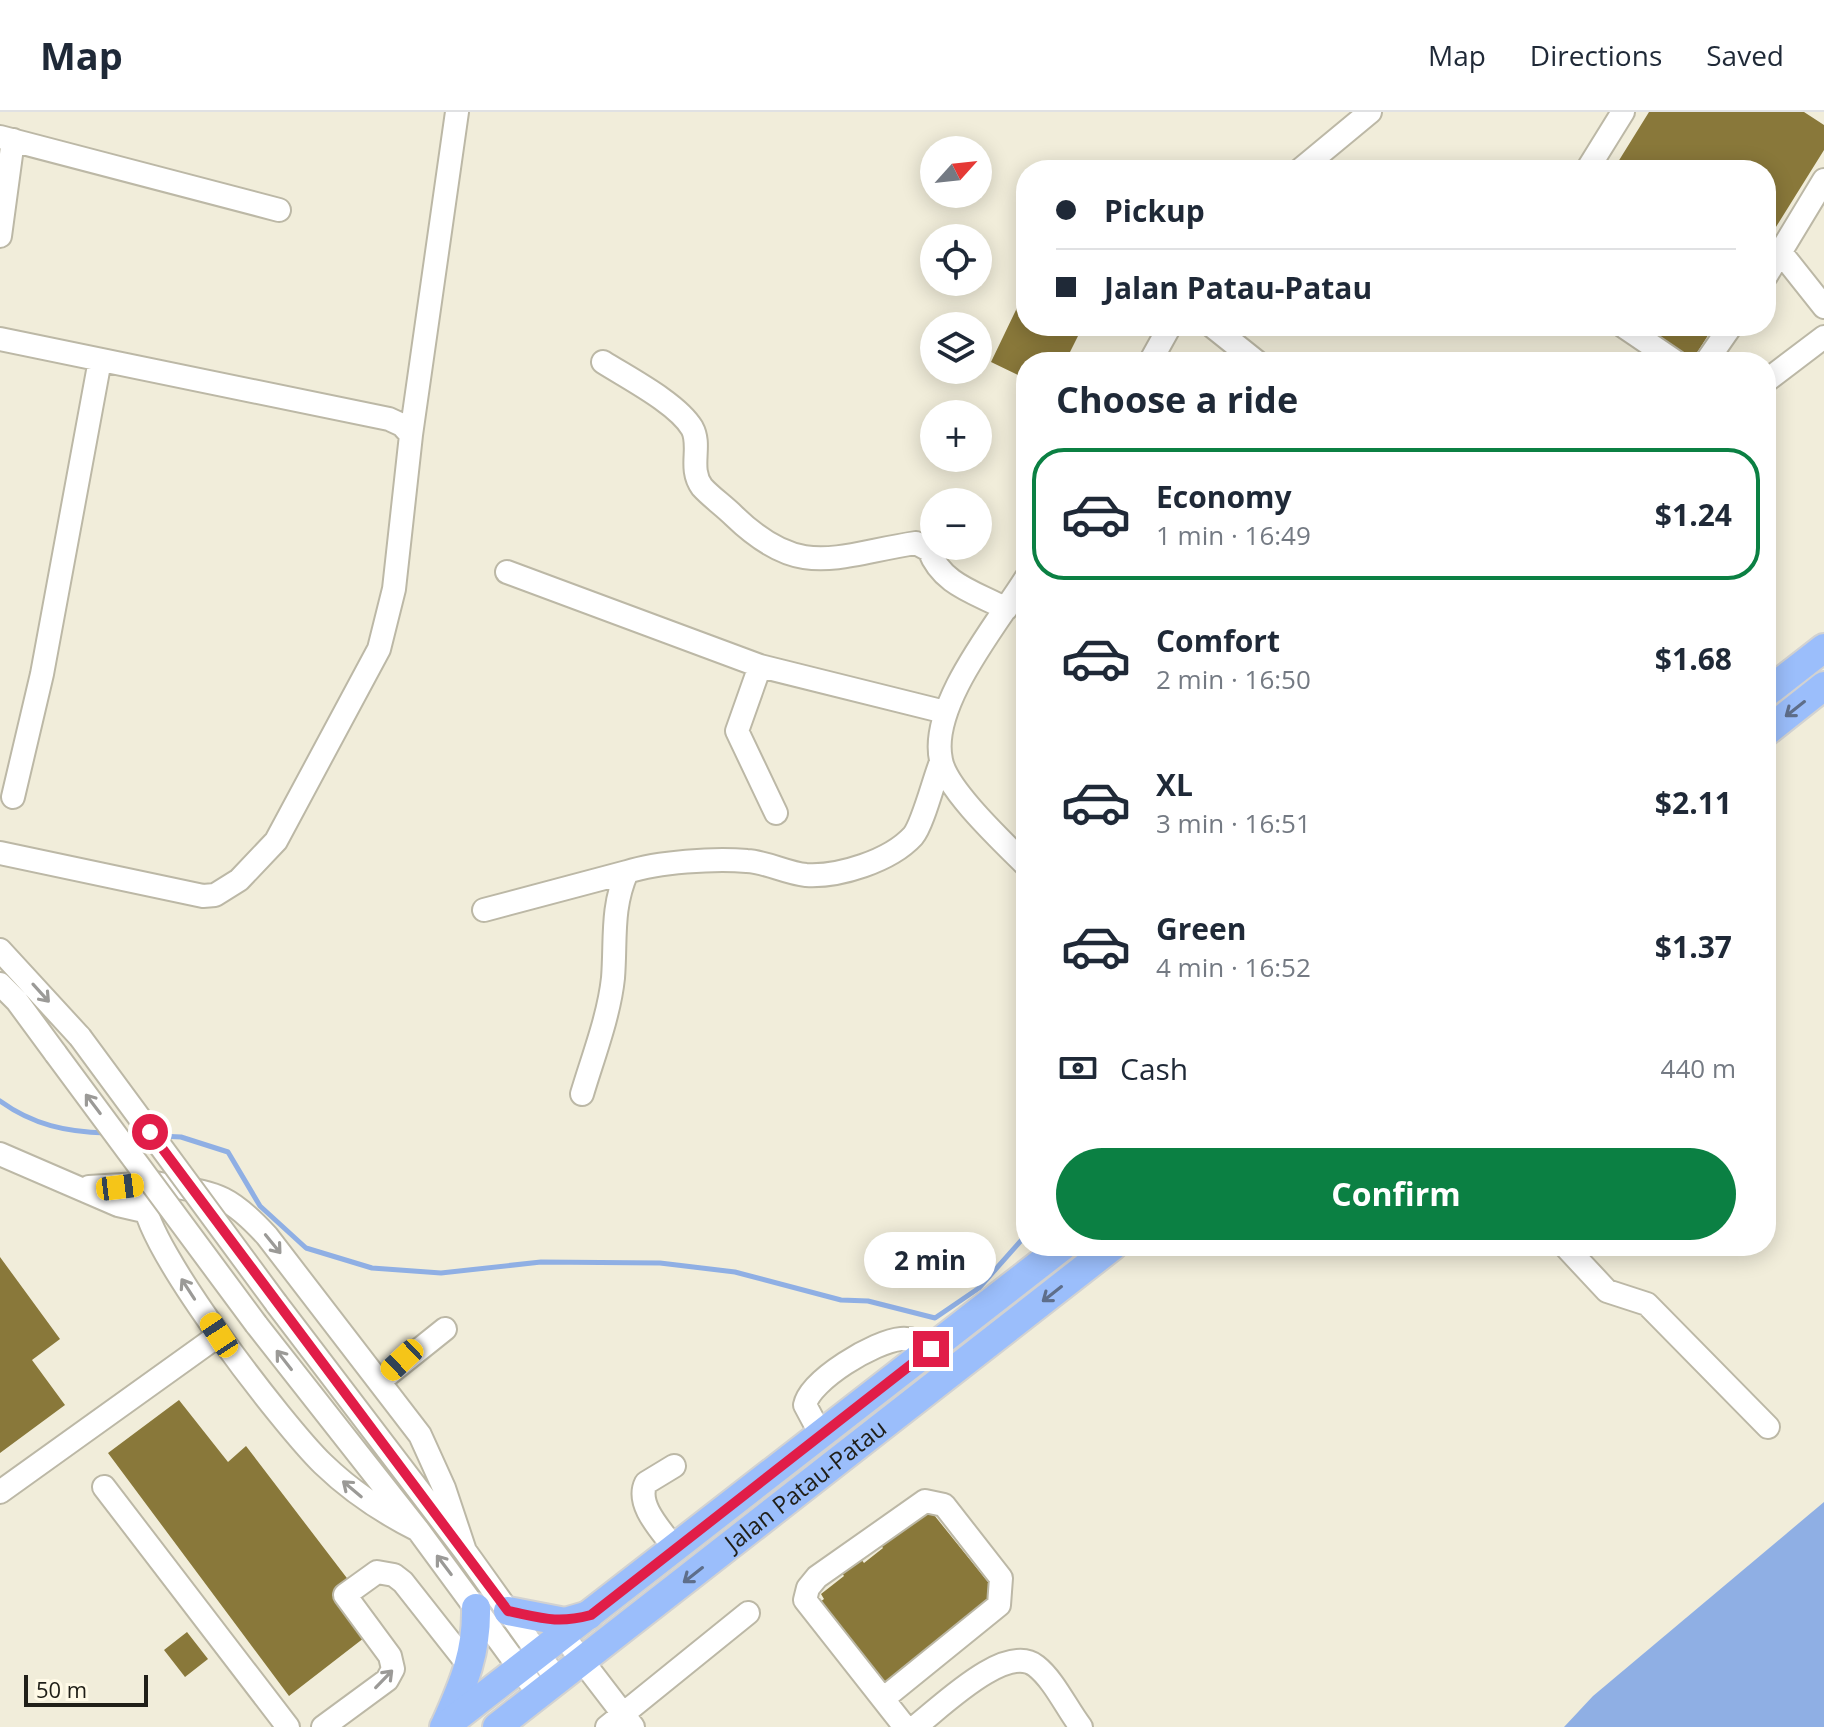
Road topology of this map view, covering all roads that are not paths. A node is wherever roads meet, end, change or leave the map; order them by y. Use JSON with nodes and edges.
{"nodes":[{"id":1,"x":457,"y":112,"type":"edge"},
{"id":2,"x":1370,"y":112,"type":"edge"},
{"id":3,"x":1623,"y":112,"type":"edge"},
{"id":4,"x":6,"y":138,"type":"edge"},
{"id":5,"x":1312,"y":160,"type":"edge"},
{"id":6,"x":1593,"y":160,"type":"edge"},
{"id":7,"x":1824,"y":180,"type":"edge"},
{"id":8,"x":2,"y":194,"type":"edge"},
{"id":9,"x":279,"y":210,"type":"dead end"},
{"id":10,"x":0,"y":236,"type":"edge"},
{"id":11,"x":1782,"y":254,"type":"junction"},
{"id":12,"x":1776,"y":262,"type":"edge"},
{"id":13,"x":1824,"y":307,"type":"edge"},
{"id":14,"x":1224,"y":336,"type":"edge"},
{"id":15,"x":1638,"y":336,"type":"edge"},
{"id":16,"x":1824,"y":337,"type":"edge"},
{"id":17,"x":0,"y":339,"type":"edge"},
{"id":18,"x":1244,"y":352,"type":"edge"},
{"id":19,"x":1661,"y":352,"type":"edge"},
{"id":20,"x":100,"y":360,"type":"junction"},
{"id":21,"x":603,"y":362,"type":"dead end"},
{"id":22,"x":1776,"y":373,"type":"edge"},
{"id":23,"x":411,"y":435,"type":"junction"},
{"id":24,"x":507,"y":572,"type":"dead end"},
{"id":25,"x":1016,"y":594,"type":"edge"},
{"id":26,"x":1006,"y":609,"type":"junction"},
{"id":27,"x":1824,"y":648,"type":"edge"},
{"id":28,"x":760,"y":666,"type":"junction"},
{"id":29,"x":1776,"y":685,"type":"edge"},
{"id":30,"x":1824,"y":686,"type":"edge"},
{"id":31,"x":945,"y":712,"type":"junction"},
{"id":32,"x":1776,"y":724,"type":"edge"},
{"id":33,"x":941,"y":762,"type":"junction"},
{"id":34,"x":13,"y":797,"type":"dead end"},
{"id":35,"x":776,"y":813,"type":"dead end"},
{"id":36,"x":0,"y":853,"type":"edge"},
{"id":37,"x":1016,"y":854,"type":"edge"},
{"id":38,"x":627,"y":872,"type":"junction"},
{"id":39,"x":484,"y":910,"type":"dead end"},
{"id":40,"x":0,"y":950,"type":"edge"},
{"id":41,"x":0,"y":984,"type":"edge"},
{"id":42,"x":582,"y":1094,"type":"dead end"},
{"id":43,"x":0,"y":1154,"type":"edge"},
{"id":44,"x":155,"y":1183,"type":"junction"},
{"id":45,"x":84,"y":1187,"type":"junction"},
{"id":46,"x":144,"y":1211,"type":"junction"},
{"id":47,"x":1050,"y":1256,"type":"edge"},
{"id":48,"x":1100,"y":1256,"type":"edge"},
{"id":49,"x":1574,"y":1256,"type":"edge"},
{"id":50,"x":445,"y":1329,"type":"dead end"},
{"id":51,"x":219,"y":1335,"type":"junction"},
{"id":52,"x":931,"y":1349,"type":"junction"},
{"id":53,"x":380,"y":1381,"type":"junction"},
{"id":54,"x":1768,"y":1427,"type":"dead end"},
{"id":55,"x":821,"y":1435,"type":"junction"},
{"id":56,"x":674,"y":1466,"type":"dead end"},
{"id":57,"x":104,"y":1487,"type":"dead end"},
{"id":58,"x":0,"y":1492,"type":"edge"},
{"id":59,"x":418,"y":1530,"type":"junction"},
{"id":60,"x":675,"y":1549,"type":"junction"},
{"id":61,"x":465,"y":1551,"type":"junction"},
{"id":62,"x":476,"y":1608,"type":"junction"},
{"id":63,"x":508,"y":1611,"type":"junction"},
{"id":64,"x":748,"y":1613,"type":"dead end"},
{"id":65,"x":591,"y":1615,"type":"junction"},
{"id":66,"x":564,"y":1637,"type":"junction"},
{"id":67,"x":582,"y":1662,"type":"junction"},
{"id":68,"x":531,"y":1663,"type":"junction"},
{"id":69,"x":470,"y":1667,"type":"junction"},
{"id":70,"x":549,"y":1688,"type":"junction"},
{"id":71,"x":883,"y":1699,"type":"junction"},
{"id":72,"x":621,"y":1723,"type":"edge"},
{"id":73,"x":288,"y":1727,"type":"edge"},
{"id":74,"x":323,"y":1727,"type":"edge"},
{"id":75,"x":444,"y":1727,"type":"edge"},
{"id":76,"x":497,"y":1727,"type":"edge"},
{"id":77,"x":905,"y":1727,"type":"edge"},
{"id":78,"x":915,"y":1727,"type":"edge"},
{"id":79,"x":1081,"y":1727,"type":"edge"}],
"edges":[{"from":1,"to":23,"type":"street"},
{"from":2,"to":5,"type":"street"},
{"from":3,"to":6,"type":"street"},
{"from":4,"to":8,"type":"street"},
{"from":4,"to":9,"type":"street"},
{"from":7,"to":11,"type":"street"},
{"from":8,"to":10,"type":"street"},
{"from":11,"to":12,"type":"street"},
{"from":11,"to":13,"type":"street"},
{"from":14,"to":18,"type":"street"},
{"from":15,"to":19,"type":"street"},
{"from":16,"to":22,"type":"street"},
{"from":17,"to":20,"type":"street"},
{"from":20,"to":23,"type":"street"},
{"from":20,"to":34,"type":"street"},
{"from":21,"to":26,"type":"street"},
{"from":23,"to":36,"type":"street"},
{"from":24,"to":28,"type":"street"},
{"from":25,"to":26,"type":"street"},
{"from":26,"to":31,"type":"street"},
{"from":27,"to":29,"type":"main road"},
{"from":28,"to":31,"type":"street"},
{"from":28,"to":35,"type":"street"},
{"from":30,"to":32,"type":"main road","one_way":true},
{"from":31,"to":33,"type":"street"},
{"from":33,"to":37,"type":"street"},
{"from":33,"to":38,"type":"street"},
{"from":38,"to":39,"type":"street"},
{"from":38,"to":42,"type":"street"},
{"from":40,"to":61,"type":"street","one_way":true,"bridge":true},
{"from":59,"to":41,"type":"street","one_way":true,"bridge":true},
{"from":43,"to":45,"type":"street"},
{"from":44,"to":45,"type":"street"},
{"from":44,"to":46,"type":"street"},
{"from":44,"to":53,"type":"street","one_way":true},
{"from":45,"to":46,"type":"street"},
{"from":51,"to":46,"type":"street","one_way":true},
{"from":47,"to":52,"type":"main road","name":"Jalan Patau-Patau"},
{"from":48,"to":67,"type":"main road","name":"Jalan Patau-Patau","one_way":true},
{"from":49,"to":54,"type":"street"},
{"from":50,"to":53,"type":"street"},
{"from":51,"to":58,"type":"street"},
{"from":59,"to":51,"type":"street","one_way":true},
{"from":52,"to":55,"type":"main road","name":"Jalan Patau-Patau"},
{"from":52,"to":55,"type":"street"},
{"from":53,"to":61,"type":"street"},
{"from":55,"to":60,"type":"main road","name":"Jalan Patau-Patau"},
{"from":56,"to":60,"type":"street"},
{"from":57,"to":73,"type":"street"},
{"from":62,"to":59,"type":"street","one_way":true},
{"from":60,"to":65,"type":"main road","name":"Jalan Patau-Patau"},
{"from":61,"to":63,"type":"street"},
{"from":62,"to":68,"type":"street"},
{"from":62,"to":69,"type":"main road"},
{"from":63,"to":65,"type":"main road"},
{"from":63,"to":68,"type":"street"},
{"from":64,"to":72,"type":"street"},
{"from":65,"to":66,"type":"main road","name":"Jalan Patau-Patau"},
{"from":66,"to":67,"type":"street"},
{"from":66,"to":68,"type":"main road","name":"Jalan Patau-Patau"},
{"from":67,"to":70,"type":"main road","name":"Jalan Patau-Patau"},
{"from":67,"to":72,"type":"street"},
{"from":68,"to":70,"type":"street"},
{"from":68,"to":75,"type":"main road","name":"Jalan Patau-Patau"},
{"from":74,"to":69,"type":"street","one_way":true},
{"from":69,"to":75,"type":"main road"},
{"from":70,"to":76,"type":"main road","name":"Jalan Patau-Patau"},
{"from":71,"to":71,"type":"street"},
{"from":71,"to":77,"type":"street"},
{"from":78,"to":79,"type":"street"}]}
